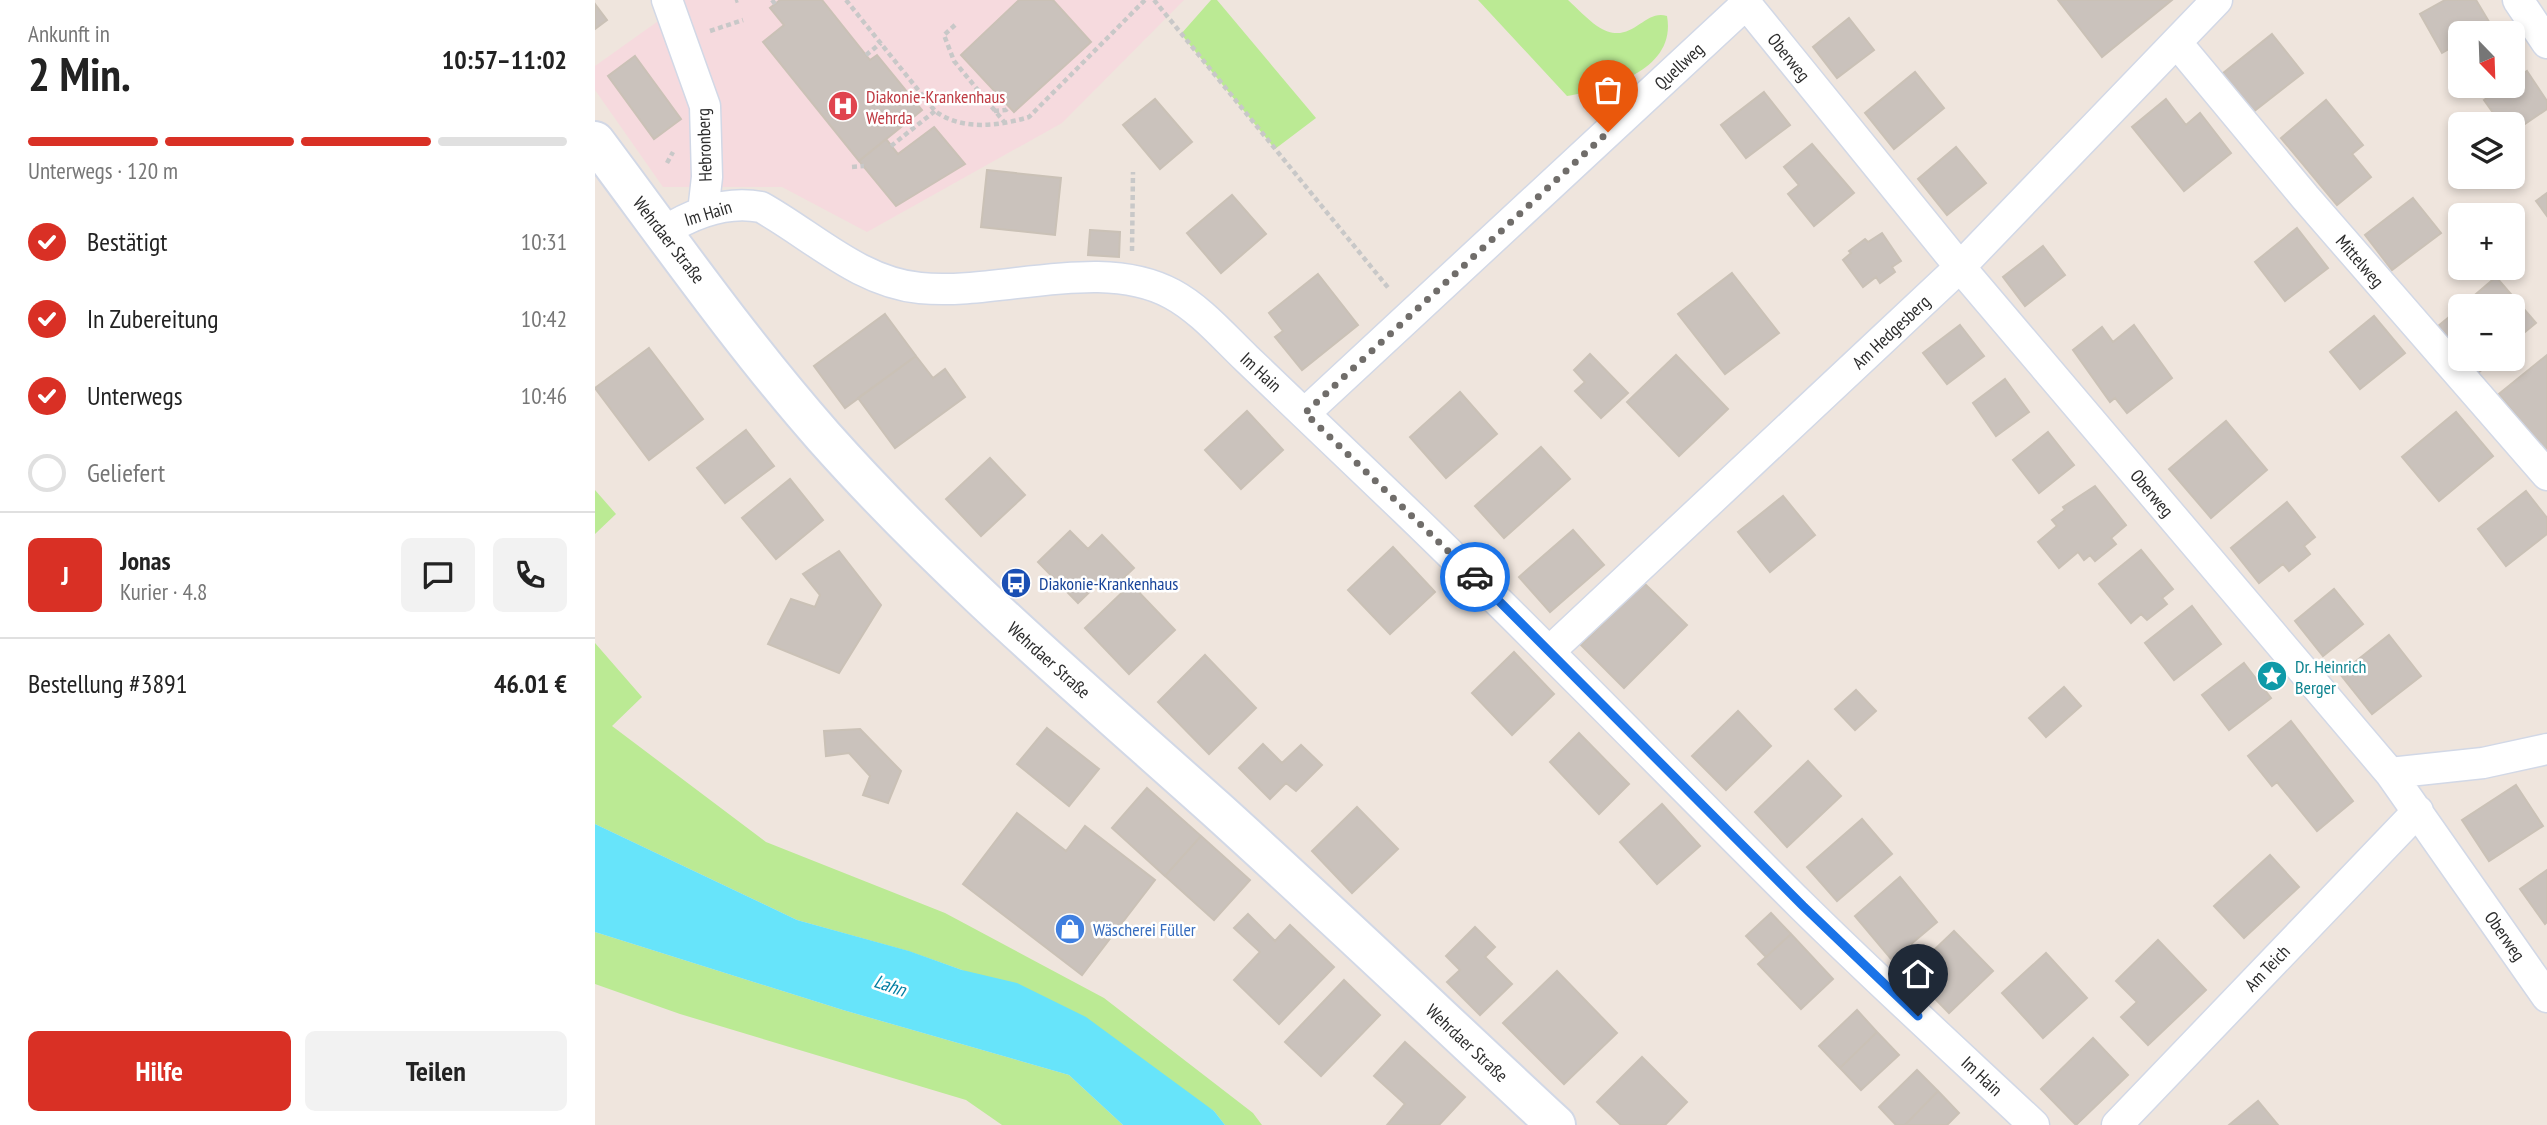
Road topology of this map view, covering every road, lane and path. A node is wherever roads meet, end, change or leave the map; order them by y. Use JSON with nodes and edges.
{"nodes":[{"id":1,"x":667,"y":0,"type":"edge"},
{"id":2,"x":846,"y":0,"type":"edge"},
{"id":3,"x":1145,"y":0,"type":"edge"},
{"id":4,"x":1154,"y":0,"type":"edge"},
{"id":5,"x":2217,"y":0,"type":"edge"},
{"id":6,"x":2518,"y":0,"type":"edge"},
{"id":7,"x":1744,"y":2,"type":"edge"},
{"id":8,"x":743,"y":20,"type":"dead end"},
{"id":9,"x":955,"y":25,"type":"dead end"},
{"id":10,"x":712,"y":31,"type":"dead end"},
{"id":11,"x":881,"y":43,"type":"junction"},
{"id":12,"x":2177,"y":43,"type":"junction"},
{"id":13,"x":2547,"y":43,"type":"edge"},
{"id":14,"x":866,"y":55,"type":"dead end"},
{"id":15,"x":1009,"y":107,"type":"dead end"},
{"id":16,"x":936,"y":111,"type":"junction"},
{"id":17,"x":994,"y":111,"type":"junction"},
{"id":18,"x":1005,"y":124,"type":"junction"},
{"id":19,"x":596,"y":143,"type":"edge"},
{"id":20,"x":891,"y":146,"type":"dead end"},
{"id":21,"x":864,"y":166,"type":"dead end"},
{"id":22,"x":852,"y":167,"type":"dead end"},
{"id":23,"x":1133,"y":172,"type":"dead end"},
{"id":24,"x":703,"y":212,"type":"junction"},
{"id":25,"x":663,"y":232,"type":"junction"},
{"id":26,"x":1960,"y":267,"type":"junction"},
{"id":27,"x":1132,"y":280,"type":"junction"},
{"id":28,"x":1411,"y":315,"type":"junction"},
{"id":29,"x":1305,"y":413,"type":"junction"},
{"id":30,"x":2547,"y":475,"type":"edge"},
{"id":31,"x":1551,"y":650,"type":"junction"},
{"id":32,"x":2547,"y":749,"type":"edge"},
{"id":33,"x":2390,"y":773,"type":"junction"},
{"id":34,"x":2418,"y":811,"type":"junction"},
{"id":35,"x":2547,"y":997,"type":"edge"},
{"id":36,"x":1556,"y":1125,"type":"edge"},
{"id":37,"x":2034,"y":1125,"type":"edge"},
{"id":38,"x":2117,"y":1125,"type":"edge"}],
"edges":[{"from":1,"to":24,"type":"street","name":"Hebronberg"},
{"from":2,"to":11,"type":"path"},
{"from":3,"to":18,"type":"path"},
{"from":4,"to":28,"type":"path"},
{"from":5,"to":12,"type":"street","name":"Am Hedgesberg"},
{"from":6,"to":13,"type":"street"},
{"from":7,"to":26,"type":"street","name":"Oberweg"},
{"from":7,"to":28,"type":"street","name":"Quellweg"},
{"from":8,"to":10,"type":"path"},
{"from":9,"to":17,"type":"path"},
{"from":11,"to":14,"type":"path"},
{"from":11,"to":16,"type":"path"},
{"from":12,"to":26,"type":"street","name":"Am Hedgesberg"},
{"from":12,"to":30,"type":"street","name":"Mittelweg"},
{"from":15,"to":17,"type":"path"},
{"from":16,"to":18,"type":"path"},
{"from":16,"to":20,"type":"path"},
{"from":17,"to":18,"type":"path"},
{"from":19,"to":25,"type":"main road","name":"Wehrdaer Straße"},
{"from":21,"to":22,"type":"path"},
{"from":23,"to":27,"type":"path"},
{"from":24,"to":25,"type":"street","name":"Im Hain"},
{"from":24,"to":27,"type":"street","name":"Im Hain"},
{"from":25,"to":36,"type":"main road","name":"Wehrdaer Straße"},
{"from":26,"to":31,"type":"street","name":"Am Hedgesberg"},
{"from":26,"to":33,"type":"street","name":"Oberweg"},
{"from":27,"to":29,"type":"street","name":"Im Hain"},
{"from":28,"to":29,"type":"street","name":"Quellweg"},
{"from":29,"to":31,"type":"street","name":"Im Hain"},
{"from":31,"to":37,"type":"street","name":"Im Hain"},
{"from":32,"to":33,"type":"street"},
{"from":33,"to":34,"type":"street","name":"Oberweg"},
{"from":34,"to":35,"type":"street","name":"Oberweg"},
{"from":34,"to":38,"type":"street","name":"Am Teich"}]}
